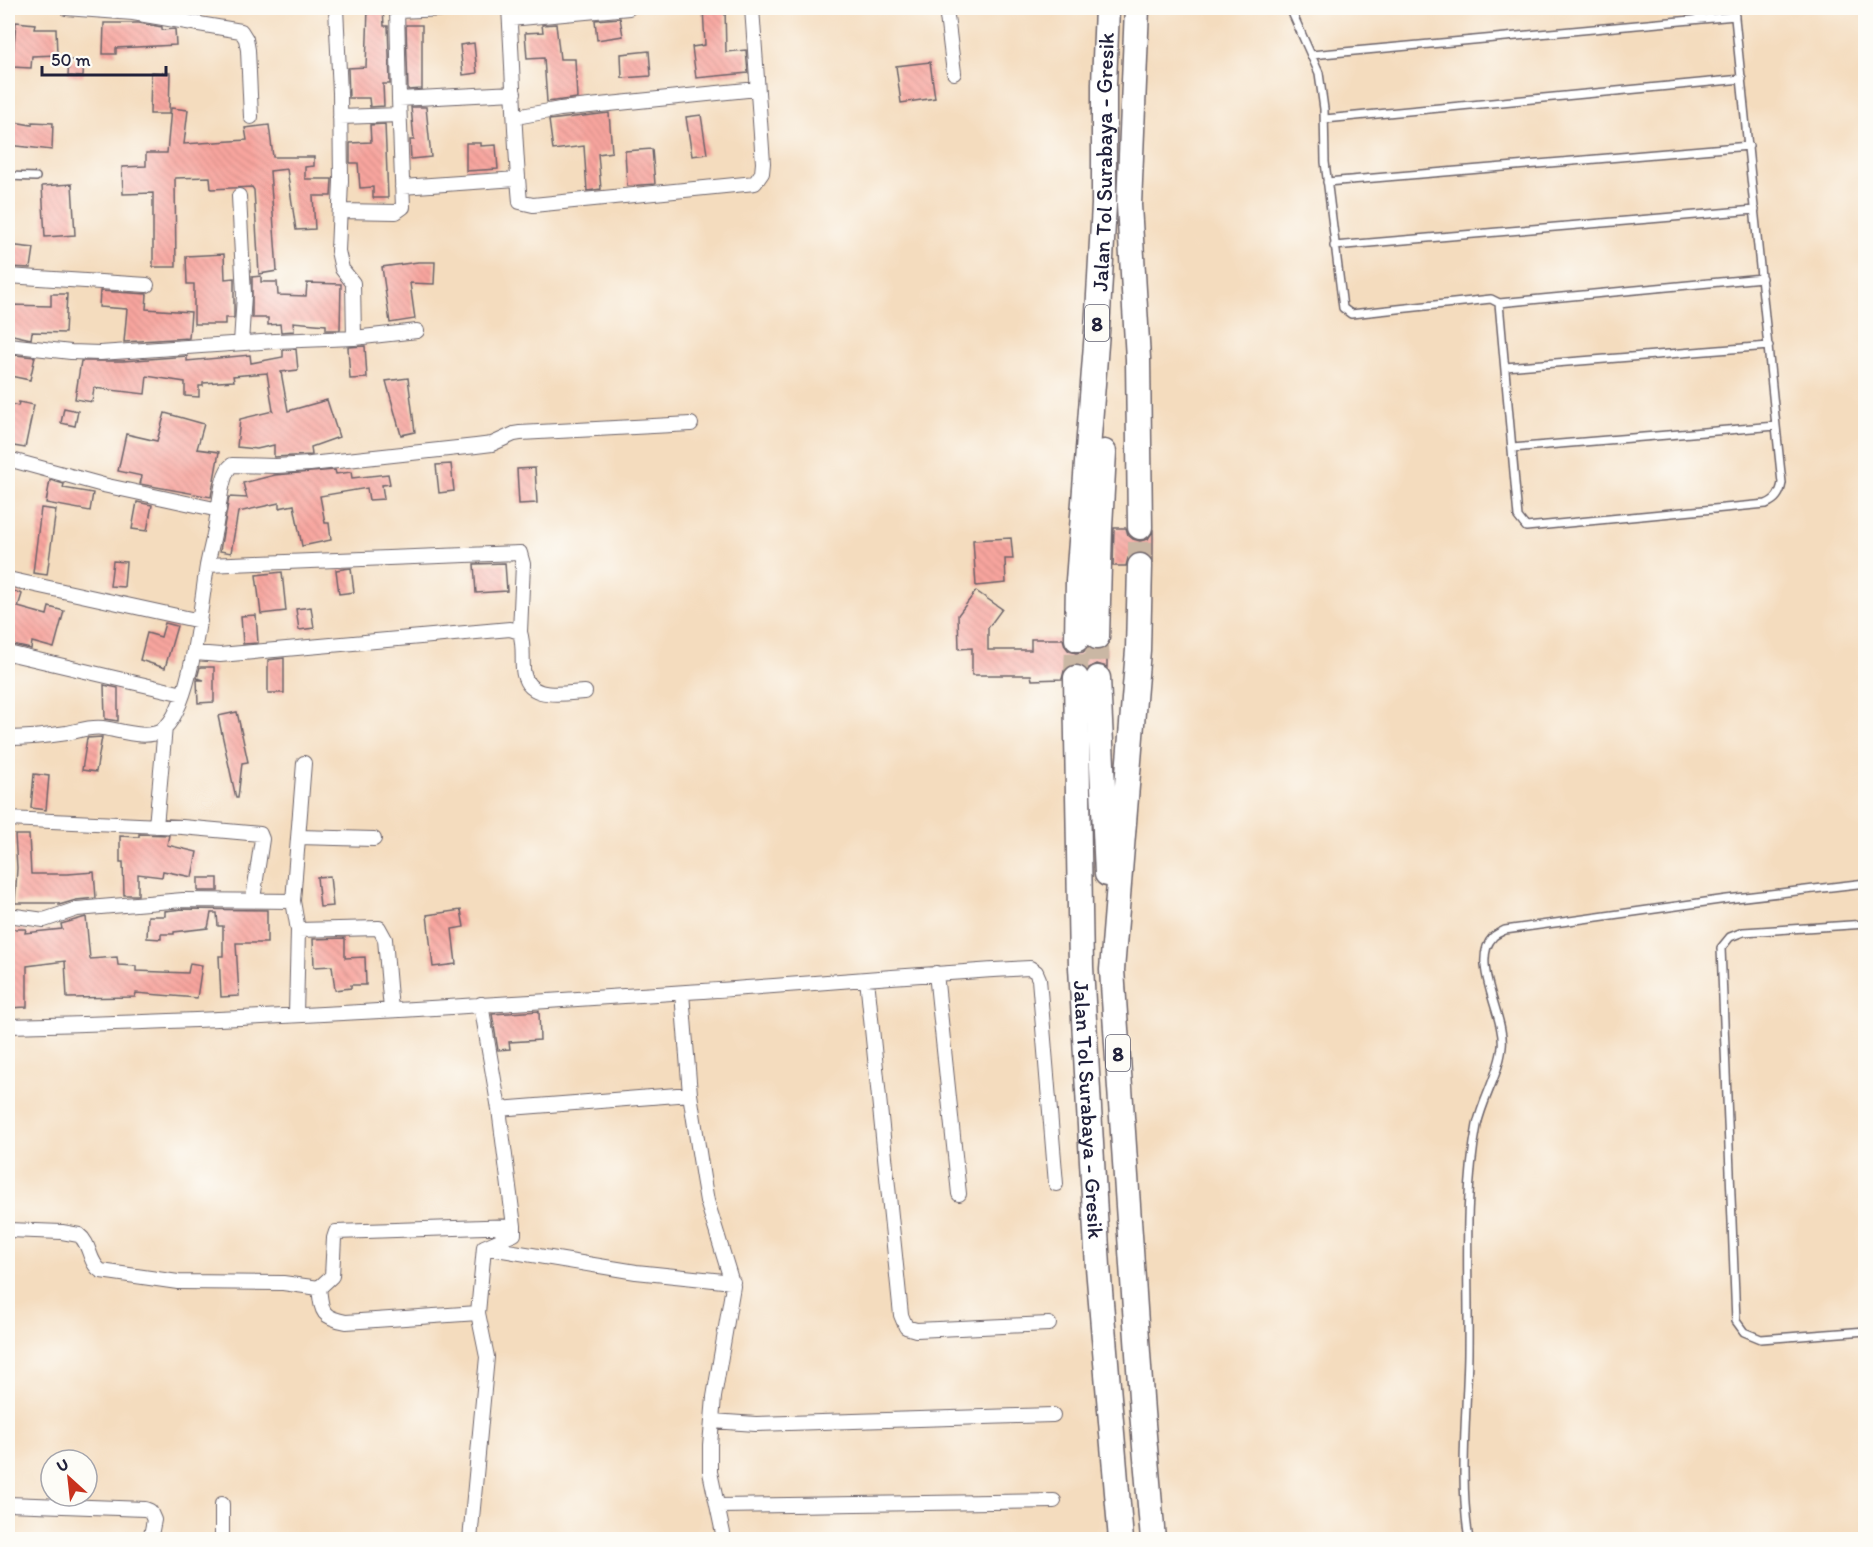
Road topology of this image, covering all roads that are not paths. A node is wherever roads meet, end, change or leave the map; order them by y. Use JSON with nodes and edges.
{"nodes":[{"id":1,"x":66,"y":8,"type":"edge"},
{"id":2,"x":336,"y":8,"type":"edge"},
{"id":3,"x":471,"y":8,"type":"edge"},
{"id":4,"x":628,"y":8,"type":"edge"},
{"id":5,"x":752,"y":8,"type":"edge"},
{"id":6,"x":946,"y":8,"type":"edge"},
{"id":7,"x":1107,"y":8,"type":"edge"},
{"id":8,"x":1137,"y":8,"type":"edge"},
{"id":9,"x":1290,"y":8,"type":"edge"},
{"id":10,"x":1734,"y":8,"type":"edge"},
{"id":11,"x":397,"y":9,"type":"edge"},
{"id":12,"x":510,"y":13,"type":"edge"},
{"id":13,"x":1735,"y":16,"type":"junction"},
{"id":14,"x":1311,"y":54,"type":"junction"},
{"id":15,"x":954,"y":73,"type":"dead end"},
{"id":16,"x":1742,"y":79,"type":"junction"},
{"id":17,"x":757,"y":89,"type":"junction"},
{"id":18,"x":514,"y":93,"type":"junction"},
{"id":19,"x":399,"y":99,"type":"junction"},
{"id":20,"x":399,"y":116,"type":"junction"},
{"id":21,"x":251,"y":117,"type":"dead end"},
{"id":22,"x":340,"y":117,"type":"junction"},
{"id":23,"x":516,"y":117,"type":"junction"},
{"id":24,"x":1324,"y":119,"type":"junction"},
{"id":25,"x":1749,"y":146,"type":"junction"},
{"id":26,"x":8,"y":176,"type":"edge"},
{"id":27,"x":36,"y":177,"type":"dead end"},
{"id":28,"x":518,"y":179,"type":"junction"},
{"id":29,"x":1327,"y":182,"type":"junction"},
{"id":30,"x":402,"y":187,"type":"junction"},
{"id":31,"x":239,"y":195,"type":"dead end"},
{"id":32,"x":1129,"y":205,"type":"junction"},
{"id":33,"x":1755,"y":210,"type":"junction"},
{"id":34,"x":340,"y":211,"type":"junction"},
{"id":35,"x":1334,"y":246,"type":"junction"},
{"id":36,"x":8,"y":276,"type":"edge"},
{"id":37,"x":1762,"y":278,"type":"junction"},
{"id":38,"x":147,"y":285,"type":"dead end"},
{"id":39,"x":1499,"y":303,"type":"junction"},
{"id":40,"x":417,"y":331,"type":"dead end"},
{"id":41,"x":354,"y":338,"type":"junction"},
{"id":42,"x":241,"y":343,"type":"junction"},
{"id":43,"x":8,"y":345,"type":"edge"},
{"id":44,"x":1768,"y":346,"type":"junction"},
{"id":45,"x":1505,"y":367,"type":"junction"},
{"id":46,"x":691,"y":424,"type":"dead end"},
{"id":47,"x":1776,"y":426,"type":"junction"},
{"id":48,"x":1512,"y":448,"type":"junction"},
{"id":49,"x":8,"y":459,"type":"edge"},
{"id":50,"x":219,"y":510,"type":"junction"},
{"id":51,"x":1140,"y":527,"type":"tunnel mouth"},
{"id":52,"x":207,"y":565,"type":"junction"},
{"id":53,"x":1140,"y":566,"type":"tunnel mouth"},
{"id":54,"x":8,"y":579,"type":"edge"},
{"id":55,"x":200,"y":621,"type":"junction"},
{"id":56,"x":520,"y":632,"type":"junction"},
{"id":57,"x":8,"y":652,"type":"edge"},
{"id":58,"x":195,"y":652,"type":"junction"},
{"id":59,"x":585,"y":692,"type":"dead end"},
{"id":60,"x":183,"y":694,"type":"junction"},
{"id":61,"x":165,"y":727,"type":"junction"},
{"id":62,"x":8,"y":738,"type":"edge"},
{"id":63,"x":304,"y":763,"type":"dead end"},
{"id":64,"x":8,"y":819,"type":"edge"},
{"id":65,"x":156,"y":826,"type":"junction"},
{"id":66,"x":298,"y":837,"type":"junction"},
{"id":67,"x":374,"y":838,"type":"dead end"},
{"id":68,"x":1866,"y":883,"type":"edge"},
{"id":69,"x":253,"y":899,"type":"junction"},
{"id":70,"x":293,"y":901,"type":"junction"},
{"id":71,"x":8,"y":915,"type":"edge"},
{"id":72,"x":1866,"y":924,"type":"edge"},
{"id":73,"x":298,"y":930,"type":"junction"},
{"id":74,"x":1112,"y":970,"type":"junction"},
{"id":75,"x":936,"y":973,"type":"junction"},
{"id":76,"x":867,"y":980,"type":"junction"},
{"id":77,"x":682,"y":993,"type":"junction"},
{"id":78,"x":481,"y":1005,"type":"junction"},
{"id":79,"x":391,"y":1010,"type":"junction"},
{"id":80,"x":296,"y":1014,"type":"junction"},
{"id":81,"x":8,"y":1026,"type":"edge"},
{"id":82,"x":690,"y":1094,"type":"junction"},
{"id":83,"x":499,"y":1109,"type":"junction"},
{"id":84,"x":1056,"y":1184,"type":"dead end"},
{"id":85,"x":959,"y":1194,"type":"dead end"},
{"id":86,"x":513,"y":1227,"type":"junction"},
{"id":87,"x":8,"y":1230,"type":"edge"},
{"id":88,"x":484,"y":1247,"type":"junction"},
{"id":89,"x":733,"y":1282,"type":"junction"},
{"id":90,"x":319,"y":1288,"type":"junction"},
{"id":91,"x":478,"y":1313,"type":"junction"},
{"id":92,"x":1049,"y":1324,"type":"dead end"},
{"id":93,"x":1866,"y":1331,"type":"edge"},
{"id":94,"x":1053,"y":1415,"type":"dead end"},
{"id":95,"x":712,"y":1421,"type":"junction"},
{"id":96,"x":1054,"y":1501,"type":"dead end"},
{"id":97,"x":8,"y":1504,"type":"edge"},
{"id":98,"x":222,"y":1504,"type":"dead end"},
{"id":99,"x":718,"y":1506,"type":"junction"},
{"id":100,"x":150,"y":1539,"type":"edge"},
{"id":101,"x":222,"y":1539,"type":"edge"},
{"id":102,"x":470,"y":1539,"type":"edge"},
{"id":103,"x":722,"y":1539,"type":"edge"},
{"id":104,"x":1120,"y":1539,"type":"edge"},
{"id":105,"x":1153,"y":1539,"type":"edge"},
{"id":106,"x":1469,"y":1539,"type":"edge"}],
"edges":[{"from":1,"to":21,"type":"street"},
{"from":2,"to":22,"type":"street"},
{"from":3,"to":11,"type":"street"},
{"from":4,"to":12,"type":"street"},
{"from":5,"to":17,"type":"street"},
{"from":6,"to":15,"type":"street"},
{"from":7,"to":32,"type":"highway","name":"Jalan Tol Surabaya - Gresik","number":"8"},
{"from":8,"to":32,"type":"highway","name":"Jalan Tol Surabaya - Gresik","number":"8"},
{"from":9,"to":14,"type":"lane"},
{"from":10,"to":13,"type":"lane"},
{"from":11,"to":19,"type":"street"},
{"from":12,"to":18,"type":"street"},
{"from":13,"to":14,"type":"lane"},
{"from":13,"to":16,"type":"lane"},
{"from":14,"to":24,"type":"lane"},
{"from":16,"to":24,"type":"lane"},
{"from":16,"to":25,"type":"lane"},
{"from":17,"to":23,"type":"street"},
{"from":17,"to":28,"type":"street"},
{"from":18,"to":19,"type":"street"},
{"from":18,"to":23,"type":"street"},
{"from":19,"to":20,"type":"street"},
{"from":20,"to":22,"type":"street"},
{"from":20,"to":30,"type":"street"},
{"from":22,"to":34,"type":"street"},
{"from":23,"to":28,"type":"street"},
{"from":24,"to":29,"type":"lane"},
{"from":25,"to":29,"type":"lane"},
{"from":25,"to":33,"type":"lane"},
{"from":26,"to":27,"type":"lane"},
{"from":28,"to":30,"type":"street"},
{"from":29,"to":35,"type":"lane"},
{"from":30,"to":34,"type":"street"},
{"from":31,"to":42,"type":"street"},
{"from":32,"to":51,"type":"highway","name":"Jalan Tol Surabaya - Gresik","number":"8"},
{"from":33,"to":35,"type":"lane"},
{"from":33,"to":37,"type":"lane"},
{"from":34,"to":41,"type":"street"},
{"from":35,"to":39,"type":"lane"},
{"from":36,"to":38,"type":"street"},
{"from":37,"to":39,"type":"lane"},
{"from":37,"to":44,"type":"lane"},
{"from":39,"to":45,"type":"lane"},
{"from":40,"to":41,"type":"street"},
{"from":41,"to":42,"type":"street"},
{"from":42,"to":43,"type":"street"},
{"from":44,"to":45,"type":"lane"},
{"from":44,"to":47,"type":"lane"},
{"from":45,"to":48,"type":"lane"},
{"from":46,"to":50,"type":"street"},
{"from":47,"to":48,"type":"lane"},
{"from":47,"to":48,"type":"lane"},
{"from":49,"to":50,"type":"street"},
{"from":50,"to":52,"type":"street"},
{"from":52,"to":55,"type":"street"},
{"from":52,"to":56,"type":"street"},
{"from":53,"to":74,"type":"highway","name":"Jalan Tol Surabaya - Gresik","number":"8"},
{"from":54,"to":55,"type":"street"},
{"from":55,"to":58,"type":"street"},
{"from":56,"to":58,"type":"street"},
{"from":56,"to":59,"type":"street"},
{"from":57,"to":60,"type":"street"},
{"from":58,"to":60,"type":"street"},
{"from":60,"to":61,"type":"street"},
{"from":61,"to":62,"type":"street"},
{"from":61,"to":65,"type":"street"},
{"from":63,"to":66,"type":"street"},
{"from":64,"to":65,"type":"street"},
{"from":65,"to":69,"type":"street"},
{"from":66,"to":67,"type":"street"},
{"from":66,"to":70,"type":"street"},
{"from":68,"to":106,"type":"lane"},
{"from":69,"to":70,"type":"street"},
{"from":69,"to":71,"type":"street"},
{"from":70,"to":73,"type":"street"},
{"from":72,"to":93,"type":"lane"},
{"from":73,"to":79,"type":"street"},
{"from":73,"to":80,"type":"street"},
{"from":74,"to":104,"type":"highway","name":"Jalan Tol Surabaya - Gresik","number":"8"},
{"from":74,"to":105,"type":"highway","name":"Jalan Tol Surabaya - Gresik","number":"8"},
{"from":75,"to":76,"type":"street"},
{"from":75,"to":84,"type":"street"},
{"from":75,"to":85,"type":"street"},
{"from":76,"to":77,"type":"street"},
{"from":76,"to":92,"type":"street"},
{"from":77,"to":78,"type":"street"},
{"from":77,"to":82,"type":"street"},
{"from":78,"to":79,"type":"street"},
{"from":78,"to":83,"type":"street"},
{"from":79,"to":80,"type":"street"},
{"from":80,"to":81,"type":"street"},
{"from":82,"to":83,"type":"street"},
{"from":82,"to":89,"type":"street"},
{"from":83,"to":86,"type":"street"},
{"from":86,"to":88,"type":"street"},
{"from":86,"to":90,"type":"street"},
{"from":87,"to":90,"type":"street"},
{"from":88,"to":89,"type":"street"},
{"from":88,"to":91,"type":"street"},
{"from":89,"to":95,"type":"street"},
{"from":90,"to":91,"type":"street"},
{"from":91,"to":102,"type":"street"},
{"from":94,"to":95,"type":"street"},
{"from":95,"to":99,"type":"street"},
{"from":96,"to":99,"type":"street"},
{"from":97,"to":100,"type":"street"},
{"from":98,"to":101,"type":"street"},
{"from":99,"to":103,"type":"street"}]}
